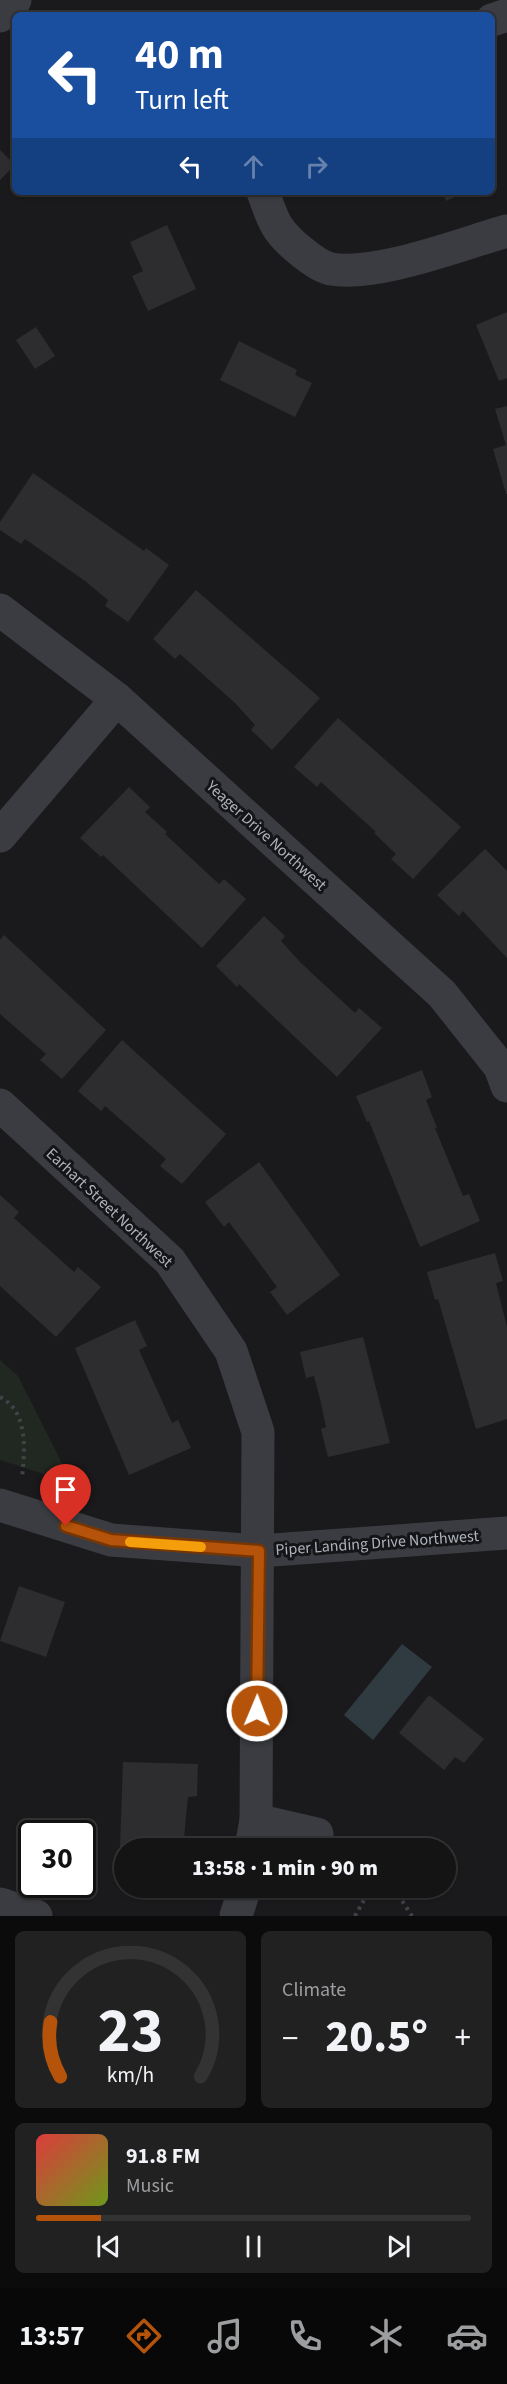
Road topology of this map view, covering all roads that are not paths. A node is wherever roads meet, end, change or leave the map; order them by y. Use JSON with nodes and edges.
{"nodes":[{"id":1,"x":15,"y":0,"type":"edge"},
{"id":2,"x":0,"y":16,"type":"edge"},
{"id":3,"x":264,"y":195,"type":"edge"},
{"id":4,"x":507,"y":231,"type":"edge"},
{"id":5,"x":0,"y":610,"type":"edge"},
{"id":6,"x":117,"y":699,"type":"junction"},
{"id":7,"x":0,"y":836,"type":"edge"},
{"id":8,"x":507,"y":1086,"type":"edge"},
{"id":9,"x":0,"y":1105,"type":"edge"},
{"id":10,"x":0,"y":1504,"type":"edge"},
{"id":11,"x":506,"y":1538,"type":"edge"},
{"id":12,"x":259,"y":1551,"type":"junction"},
{"id":13,"x":254,"y":1834,"type":"edge"},
{"id":14,"x":317,"y":1834,"type":"dead end"},
{"id":15,"x":241,"y":1898,"type":"edge"},
{"id":16,"x":0,"y":1904,"type":"edge"},
{"id":17,"x":36,"y":1916,"type":"edge"},
{"id":18,"x":236,"y":1916,"type":"edge"}],
"edges":[{"from":1,"to":2,"type":"street"},
{"from":3,"to":4,"type":"street"},
{"from":5,"to":6,"type":"street","name":"Yeager Drive Northwest"},
{"from":6,"to":7,"type":"street"},
{"from":6,"to":8,"type":"street","name":"Yeager Drive Northwest"},
{"from":9,"to":12,"type":"street","name":"Earhart Street Northwest"},
{"from":10,"to":12,"type":"street","name":"Piper Landing Drive Northwest"},
{"from":11,"to":12,"type":"street","name":"Piper Landing Drive Northwest"},
{"from":12,"to":13,"type":"street","name":"Earhart Street Northwest"},
{"from":13,"to":14,"type":"street"},
{"from":15,"to":18,"type":"street"},
{"from":16,"to":17,"type":"street"}]}
